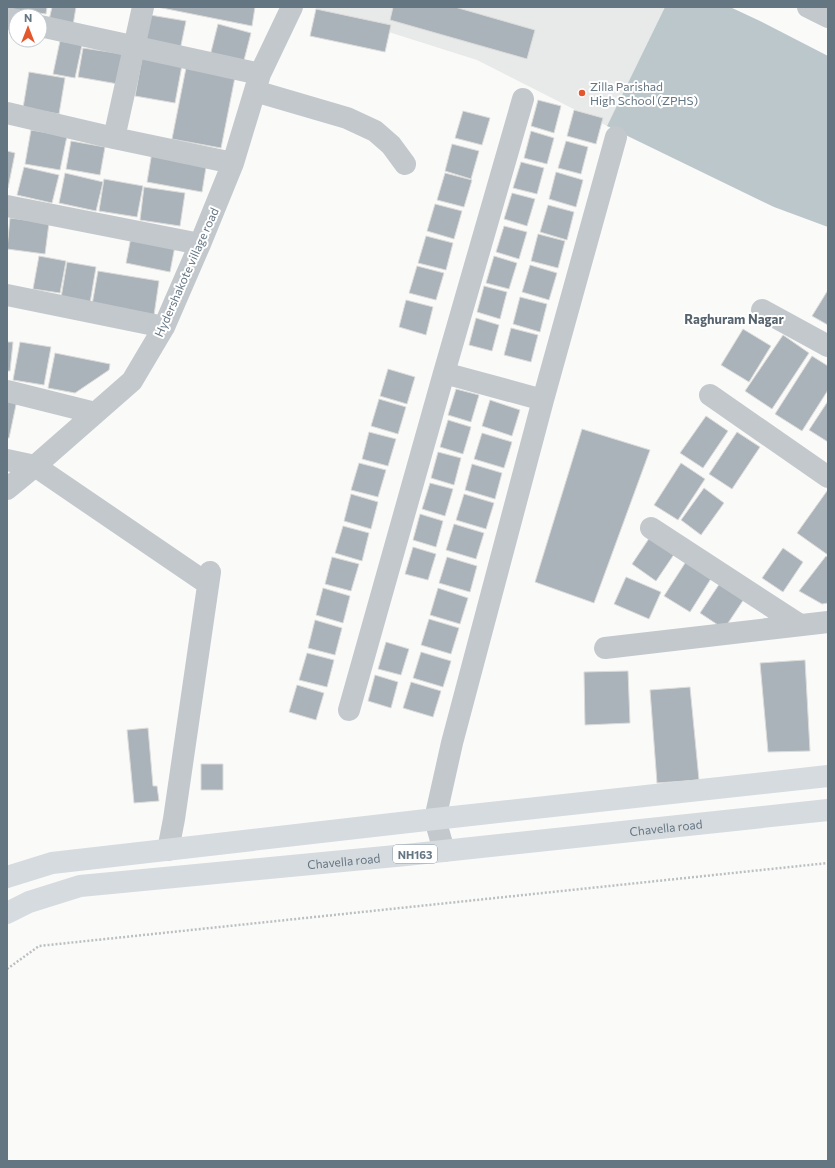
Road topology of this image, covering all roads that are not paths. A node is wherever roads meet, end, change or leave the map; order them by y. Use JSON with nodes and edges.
{"nodes":[{"id":1,"x":143,"y":7,"type":"edge"},
{"id":2,"x":292,"y":7,"type":"edge"},
{"id":3,"x":808,"y":7,"type":"edge"},
{"id":4,"x":828,"y":17,"type":"edge"},
{"id":5,"x":48,"y":28,"type":"edge"},
{"id":6,"x":134,"y":46,"type":"junction"},
{"id":7,"x":257,"y":82,"type":"junction"},
{"id":8,"x":523,"y":99,"type":"dead end"},
{"id":9,"x":7,"y":113,"type":"edge"},
{"id":10,"x":616,"y":137,"type":"dead end"},
{"id":11,"x":114,"y":138,"type":"junction"},
{"id":12,"x":233,"y":163,"type":"junction"},
{"id":13,"x":406,"y":164,"type":"dead end"},
{"id":14,"x":7,"y":206,"type":"edge"},
{"id":15,"x":200,"y":244,"type":"junction"},
{"id":16,"x":7,"y":295,"type":"edge"},
{"id":17,"x":762,"y":310,"type":"dead end"},
{"id":18,"x":164,"y":327,"type":"junction"},
{"id":19,"x":828,"y":346,"type":"edge"},
{"id":20,"x":444,"y":373,"type":"junction"},
{"id":21,"x":7,"y":392,"type":"edge"},
{"id":22,"x":710,"y":395,"type":"dead end"},
{"id":23,"x":542,"y":400,"type":"junction"},
{"id":24,"x":95,"y":413,"type":"junction"},
{"id":25,"x":7,"y":460,"type":"edge"},
{"id":26,"x":35,"y":466,"type":"junction"},
{"id":27,"x":828,"y":477,"type":"edge"},
{"id":28,"x":7,"y":488,"type":"edge"},
{"id":29,"x":652,"y":528,"type":"dead end"},
{"id":30,"x":828,"y":622,"type":"edge"},
{"id":31,"x":800,"y":625,"type":"junction"},
{"id":32,"x":605,"y":648,"type":"dead end"},
{"id":33,"x":349,"y":710,"type":"dead end"},
{"id":34,"x":828,"y":776,"type":"edge"},
{"id":35,"x":828,"y":810,"type":"edge"},
{"id":36,"x":435,"y":819,"type":"junction"},
{"id":37,"x":168,"y":850,"type":"junction"},
{"id":38,"x":444,"y":851,"type":"junction"},
{"id":39,"x":7,"y":877,"type":"edge"},
{"id":40,"x":7,"y":913,"type":"edge"}],
"edges":[{"from":1,"to":6,"type":"street"},
{"from":2,"to":7,"type":"street","name":"Hydershakote village road"},
{"from":3,"to":4,"type":"street"},
{"from":5,"to":6,"type":"street"},
{"from":6,"to":7,"type":"street"},
{"from":6,"to":11,"type":"street"},
{"from":7,"to":12,"type":"street","name":"Hydershakote village road"},
{"from":7,"to":13,"type":"street"},
{"from":8,"to":20,"type":"street"},
{"from":9,"to":11,"type":"street"},
{"from":10,"to":23,"type":"street"},
{"from":11,"to":12,"type":"street"},
{"from":12,"to":15,"type":"street","name":"Hydershakote village road"},
{"from":14,"to":15,"type":"street"},
{"from":15,"to":18,"type":"street","name":"Hydershakote village road"},
{"from":16,"to":18,"type":"street"},
{"from":17,"to":19,"type":"street"},
{"from":18,"to":24,"type":"street","name":"Hydershakote village road"},
{"from":20,"to":23,"type":"street"},
{"from":20,"to":33,"type":"street"},
{"from":21,"to":24,"type":"street"},
{"from":22,"to":27,"type":"street"},
{"from":23,"to":36,"type":"street"},
{"from":24,"to":26,"type":"street","name":"Hydershakote village road"},
{"from":25,"to":26,"type":"street"},
{"from":26,"to":28,"type":"street","name":"Hydershakote village road"},
{"from":26,"to":37,"type":"street"},
{"from":29,"to":31,"type":"street"},
{"from":30,"to":31,"type":"street"},
{"from":31,"to":32,"type":"street"},
{"from":34,"to":36,"type":"highway"},
{"from":35,"to":38,"type":"highway","name":"Chavella road","number":"NH163"},
{"from":36,"to":37,"type":"highway"},
{"from":36,"to":38,"type":"street"},
{"from":37,"to":39,"type":"highway"},
{"from":38,"to":40,"type":"highway","name":"Chavella road","number":"NH163"}]}
